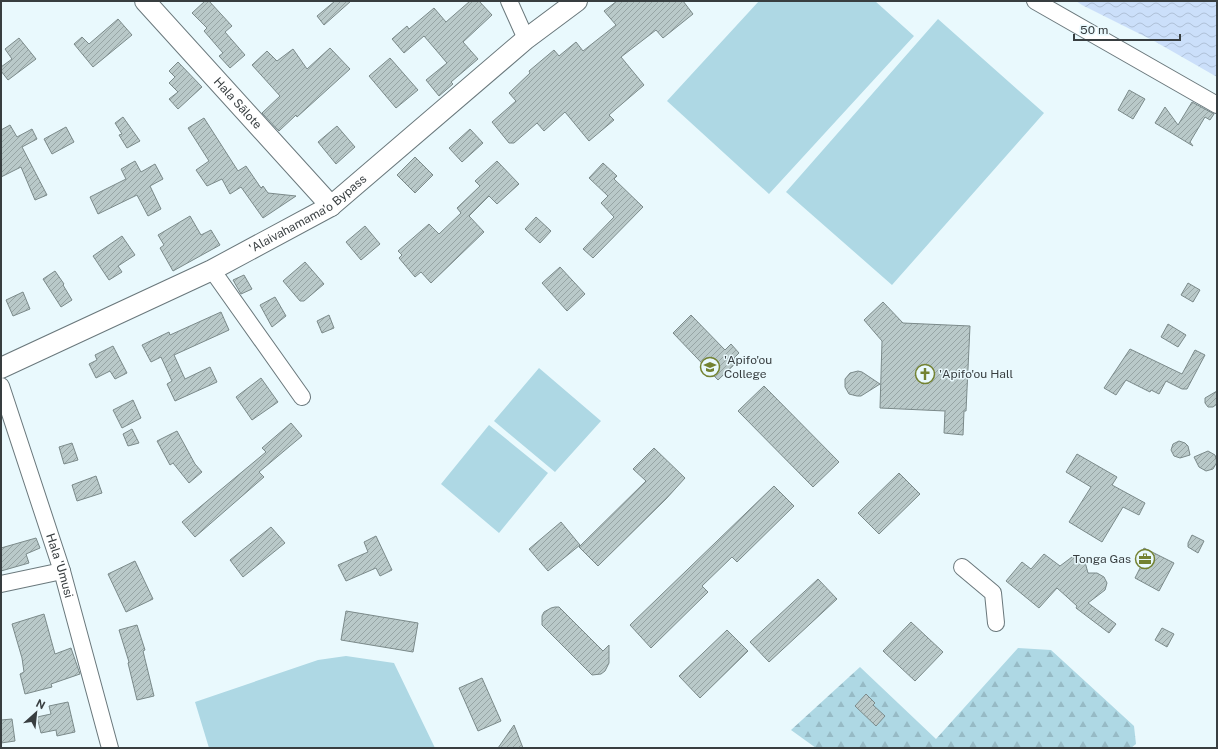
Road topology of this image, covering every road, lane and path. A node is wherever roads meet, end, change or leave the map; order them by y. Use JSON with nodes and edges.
{"nodes":[{"id":1,"x":145,"y":1,"type":"edge"},
{"id":2,"x":509,"y":1,"type":"edge"},
{"id":3,"x":577,"y":1,"type":"edge"},
{"id":4,"x":1035,"y":1,"type":"edge"},
{"id":5,"x":526,"y":40,"type":"junction"},
{"id":6,"x":1217,"y":105,"type":"edge"},
{"id":7,"x":331,"y":206,"type":"junction"},
{"id":8,"x":212,"y":270,"type":"junction"},
{"id":9,"x":1,"y":368,"type":"edge"},
{"id":10,"x":1,"y":386,"type":"edge"},
{"id":11,"x":302,"y":397,"type":"dead end"},
{"id":12,"x":962,"y":567,"type":"dead end"},
{"id":13,"x":62,"y":571,"type":"junction"},
{"id":14,"x":1,"y":584,"type":"edge"},
{"id":15,"x":996,"y":623,"type":"dead end"},
{"id":16,"x":111,"y":748,"type":"edge"}],
"edges":[{"from":1,"to":7,"type":"main road","name":"Hala Sālote"},
{"from":2,"to":5,"type":"street"},
{"from":3,"to":5,"type":"main road","name":"'Alaivahamama'o Bypass"},
{"from":4,"to":6,"type":"street"},
{"from":5,"to":7,"type":"main road","name":"'Alaivahamama'o Bypass"},
{"from":7,"to":8,"type":"main road","name":"'Alaivahamama'o Bypass"},
{"from":8,"to":9,"type":"main road","name":"'Alaivahamama'o Bypass"},
{"from":8,"to":11,"type":"street"},
{"from":10,"to":13,"type":"street","name":"Hala 'Umusi"},
{"from":12,"to":15,"type":"street"},
{"from":13,"to":14,"type":"street"},
{"from":13,"to":16,"type":"street","name":"Hala 'Umusi"}]}
